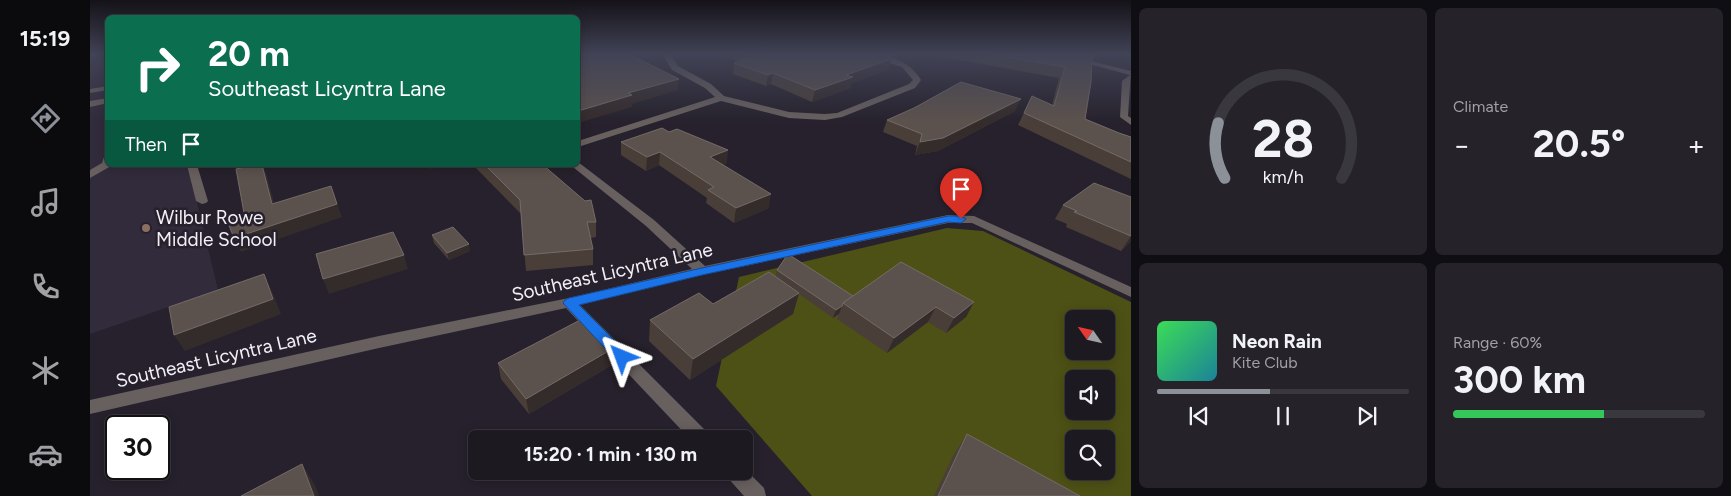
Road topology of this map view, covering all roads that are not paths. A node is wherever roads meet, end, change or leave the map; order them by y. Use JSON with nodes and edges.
{"nodes":[{"id":1,"x":692,"y":77,"type":"edge"},
{"id":2,"x":916,"y":77,"type":"edge"},
{"id":3,"x":1131,"y":78,"type":"edge"},
{"id":4,"x":105,"y":88,"type":"edge"},
{"id":5,"x":90,"y":91,"type":"edge"},
{"id":6,"x":720,"y":98,"type":"junction"},
{"id":7,"x":105,"y":101,"type":"edge"},
{"id":8,"x":90,"y":104,"type":"edge"},
{"id":9,"x":1131,"y":122,"type":"edge"},
{"id":10,"x":580,"y":143,"type":"edge"},
{"id":11,"x":105,"y":166,"type":"edge"},
{"id":12,"x":193,"y":167,"type":"edge"},
{"id":13,"x":580,"y":167,"type":"edge"},
{"id":14,"x":90,"y":174,"type":"edge"},
{"id":15,"x":202,"y":201,"type":"dead end"},
{"id":16,"x":702,"y":272,"type":"junction"},
{"id":17,"x":1131,"y":292,"type":"edge"},
{"id":18,"x":569,"y":303,"type":"junction"},
{"id":19,"x":90,"y":407,"type":"edge"},
{"id":20,"x":693,"y":430,"type":"edge"},
{"id":21,"x":743,"y":480,"type":"edge"},
{"id":22,"x":754,"y":496,"type":"edge"}],
"edges":[{"from":1,"to":6,"type":"street"},
{"from":2,"to":6,"type":"street"},
{"from":3,"to":9,"type":"street"},
{"from":4,"to":5,"type":"street"},
{"from":6,"to":10,"type":"street"},
{"from":7,"to":8,"type":"street"},
{"from":11,"to":14,"type":"street"},
{"from":12,"to":15,"type":"street"},
{"from":13,"to":16,"type":"street"},
{"from":16,"to":17,"type":"street","name":"Southeast Licyntra Lane"},
{"from":16,"to":18,"type":"street","name":"Southeast Licyntra Lane"},
{"from":18,"to":19,"type":"street","name":"Southeast Licyntra Lane"},
{"from":18,"to":20,"type":"street"},
{"from":21,"to":22,"type":"street"}]}
